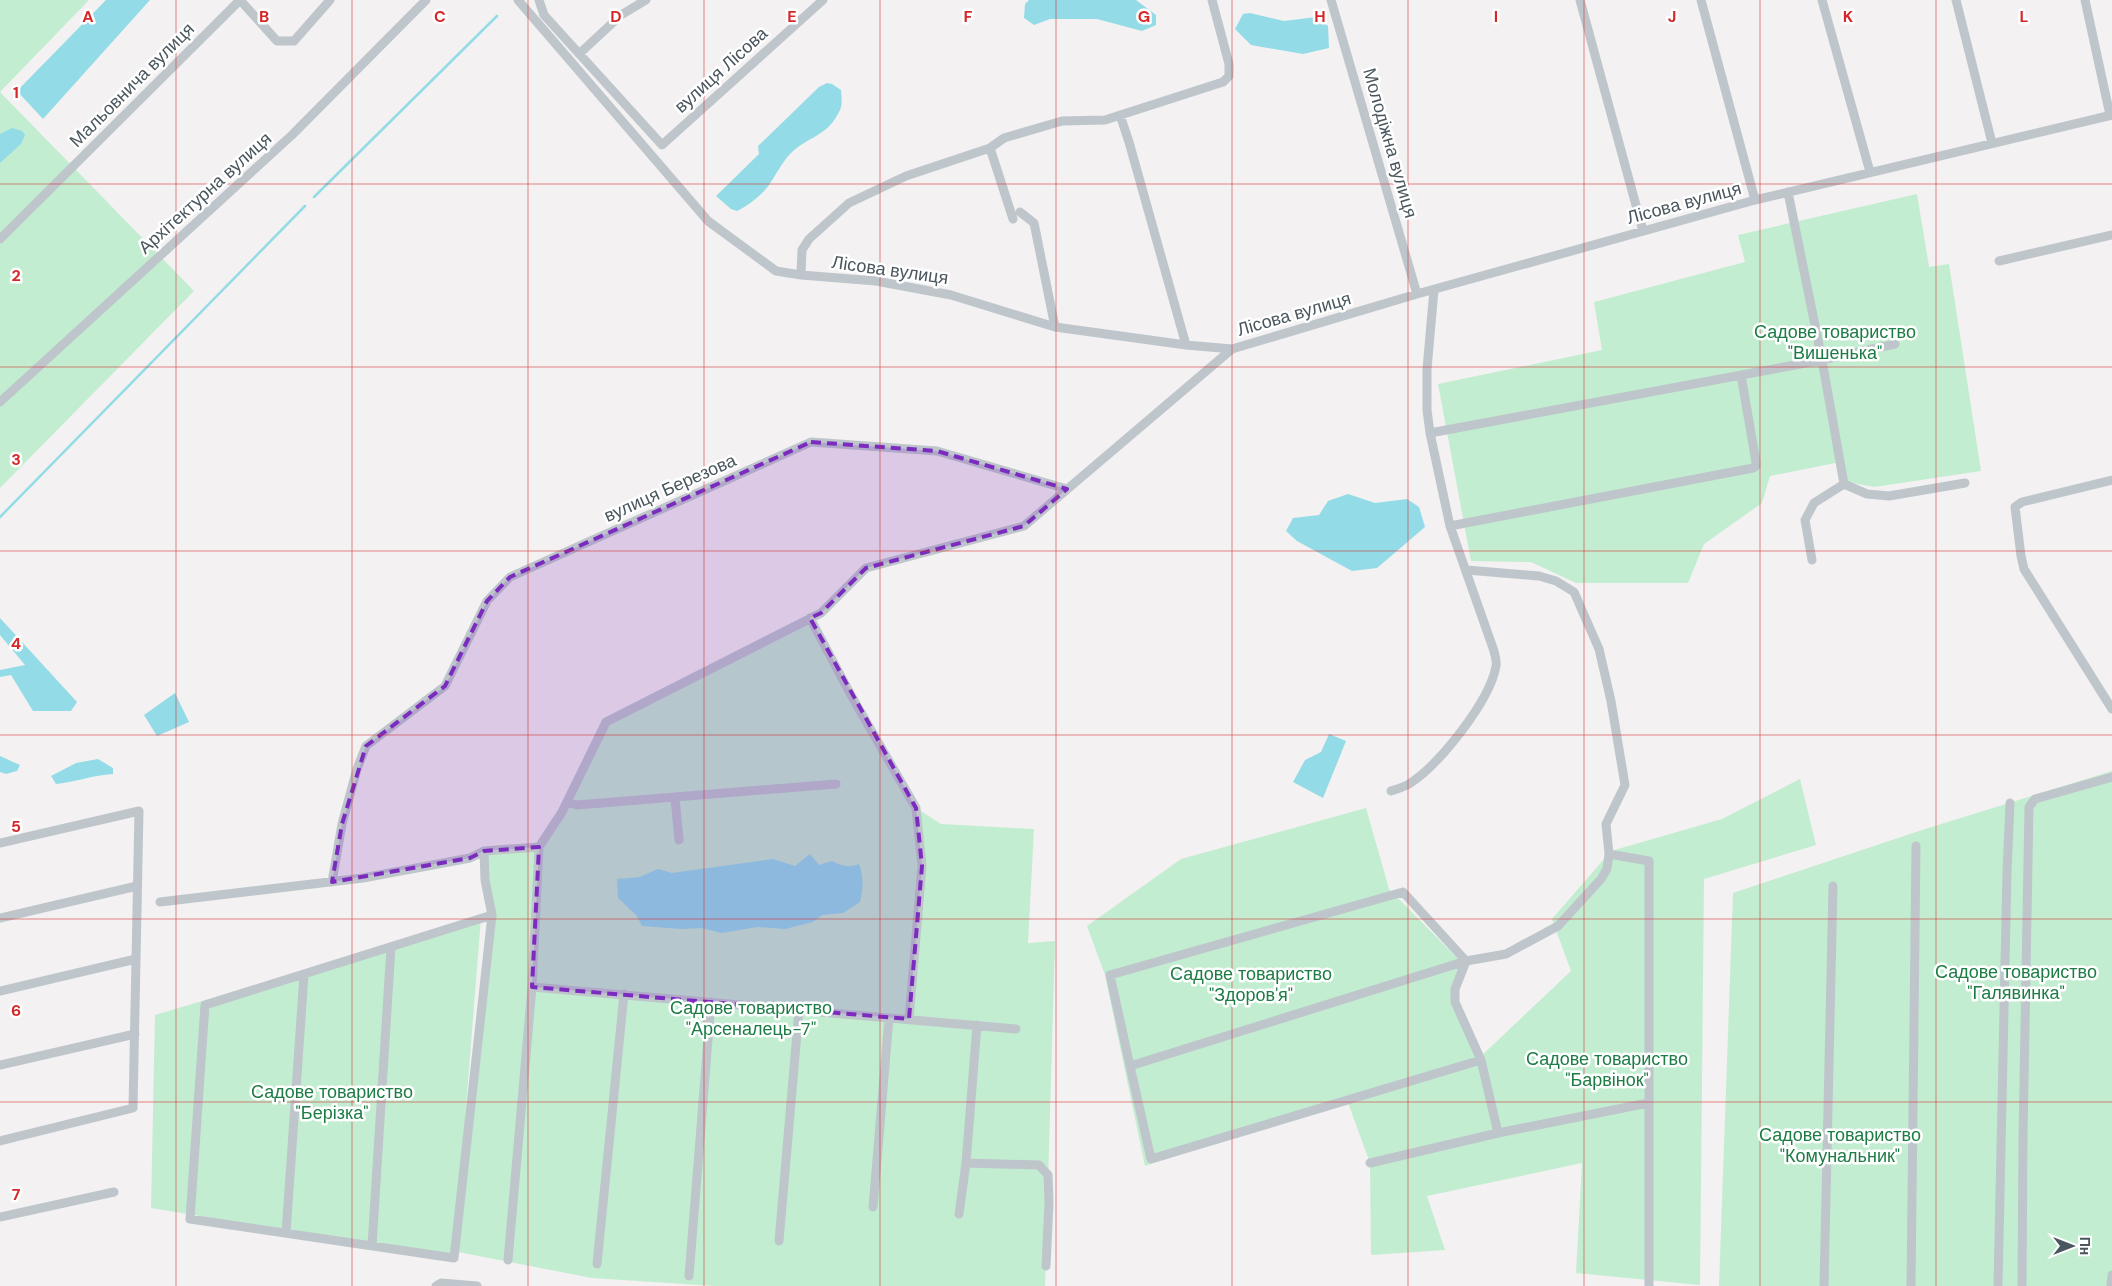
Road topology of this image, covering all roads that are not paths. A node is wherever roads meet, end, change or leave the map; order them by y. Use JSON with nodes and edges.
{"nodes":[{"id":1,"x":330,"y":0,"type":"edge"},
{"id":2,"x":426,"y":0,"type":"edge"},
{"id":3,"x":539,"y":0,"type":"edge"},
{"id":4,"x":646,"y":0,"type":"edge"},
{"id":5,"x":823,"y":0,"type":"edge"},
{"id":6,"x":1212,"y":0,"type":"edge"},
{"id":7,"x":1331,"y":0,"type":"edge"},
{"id":8,"x":1580,"y":0,"type":"edge"},
{"id":9,"x":1702,"y":0,"type":"edge"},
{"id":10,"x":1822,"y":0,"type":"edge"},
{"id":11,"x":1956,"y":0,"type":"edge"},
{"id":12,"x":2084,"y":0,"type":"edge"},
{"id":13,"x":521,"y":2,"type":"edge"},
{"id":14,"x":579,"y":54,"type":"junction"},
{"id":15,"x":1120,"y":115,"type":"junction"},
{"id":16,"x":2111,"y":115,"type":"edge"},
{"id":17,"x":1992,"y":143,"type":"junction"},
{"id":18,"x":990,"y":148,"type":"junction"},
{"id":19,"x":1870,"y":172,"type":"junction"},
{"id":20,"x":1788,"y":192,"type":"junction"},
{"id":21,"x":1755,"y":200,"type":"junction"},
{"id":22,"x":1020,"y":212,"type":"dead end"},
{"id":23,"x":1013,"y":219,"type":"dead end"},
{"id":24,"x":1643,"y":231,"type":"junction"},
{"id":25,"x":2112,"y":235,"type":"edge"},
{"id":26,"x":0,"y":239,"type":"edge"},
{"id":27,"x":1999,"y":262,"type":"dead end"},
{"id":28,"x":801,"y":275,"type":"junction"},
{"id":29,"x":1434,"y":290,"type":"junction"},
{"id":30,"x":1417,"y":294,"type":"junction"},
{"id":31,"x":1056,"y":327,"type":"junction"},
{"id":32,"x":1895,"y":344,"type":"dead end"},
{"id":33,"x":1186,"y":345,"type":"junction"},
{"id":34,"x":1232,"y":349,"type":"junction"},
{"id":35,"x":1822,"y":360,"type":"junction"},
{"id":36,"x":1741,"y":375,"type":"junction"},
{"id":37,"x":0,"y":402,"type":"edge"},
{"id":38,"x":1430,"y":433,"type":"junction"},
{"id":39,"x":2112,"y":480,"type":"edge"},
{"id":40,"x":1965,"y":482,"type":"dead end"},
{"id":41,"x":1844,"y":484,"type":"junction"},
{"id":42,"x":1067,"y":490,"type":"junction"},
{"id":43,"x":1450,"y":526,"type":"junction"},
{"id":44,"x":1812,"y":560,"type":"dead end"},
{"id":45,"x":1467,"y":570,"type":"junction"},
{"id":46,"x":810,"y":618,"type":"junction"},
{"id":47,"x":2112,"y":709,"type":"edge"},
{"id":48,"x":2112,"y":778,"type":"edge"},
{"id":49,"x":836,"y":784,"type":"dead end"},
{"id":50,"x":1391,"y":791,"type":"dead end"},
{"id":51,"x":675,"y":798,"type":"junction"},
{"id":52,"x":567,"y":802,"type":"junction"},
{"id":53,"x":2010,"y":803,"type":"dead end"},
{"id":54,"x":679,"y":840,"type":"dead end"},
{"id":55,"x":0,"y":842,"type":"edge"},
{"id":56,"x":539,"y":846,"type":"junction"},
{"id":57,"x":1916,"y":846,"type":"dead end"},
{"id":58,"x":484,"y":851,"type":"junction"},
{"id":59,"x":1609,"y":854,"type":"junction"},
{"id":60,"x":332,"y":882,"type":"junction"},
{"id":61,"x":137,"y":886,"type":"junction"},
{"id":62,"x":1833,"y":886,"type":"dead end"},
{"id":63,"x":160,"y":902,"type":"dead end"},
{"id":64,"x":492,"y":915,"type":"junction"},
{"id":65,"x":0,"y":918,"type":"edge"},
{"id":66,"x":391,"y":947,"type":"junction"},
{"id":67,"x":136,"y":959,"type":"junction"},
{"id":68,"x":1466,"y":961,"type":"junction"},
{"id":69,"x":304,"y":975,"type":"junction"},
{"id":70,"x":532,"y":986,"type":"junction"},
{"id":71,"x":0,"y":991,"type":"edge"},
{"id":72,"x":624,"y":994,"type":"junction"},
{"id":73,"x":711,"y":1002,"type":"junction"},
{"id":74,"x":799,"y":1010,"type":"junction"},
{"id":75,"x":889,"y":1018,"type":"junction"},
{"id":76,"x":909,"y":1019,"type":"junction"},
{"id":77,"x":977,"y":1025,"type":"junction"},
{"id":78,"x":1016,"y":1029,"type":"dead end"},
{"id":79,"x":135,"y":1034,"type":"junction"},
{"id":80,"x":1481,"y":1060,"type":"junction"},
{"id":81,"x":0,"y":1065,"type":"edge"},
{"id":82,"x":1130,"y":1066,"type":"junction"},
{"id":83,"x":1648,"y":1103,"type":"junction"},
{"id":84,"x":1498,"y":1133,"type":"junction"},
{"id":85,"x":0,"y":1140,"type":"edge"},
{"id":86,"x":966,"y":1163,"type":"junction"},
{"id":87,"x":1370,"y":1163,"type":"dead end"},
{"id":88,"x":114,"y":1192,"type":"dead end"},
{"id":89,"x":873,"y":1207,"type":"dead end"},
{"id":90,"x":959,"y":1214,"type":"dead end"},
{"id":91,"x":0,"y":1217,"type":"edge"},
{"id":92,"x":286,"y":1233,"type":"junction"},
{"id":93,"x":779,"y":1240,"type":"dead end"},
{"id":94,"x":372,"y":1246,"type":"junction"},
{"id":95,"x":508,"y":1260,"type":"dead end"},
{"id":96,"x":597,"y":1264,"type":"dead end"},
{"id":97,"x":1046,"y":1266,"type":"dead end"},
{"id":98,"x":2112,"y":1275,"type":"edge"},
{"id":99,"x":689,"y":1276,"type":"dead end"},
{"id":100,"x":1649,"y":1285,"type":"edge"},
{"id":101,"x":436,"y":1286,"type":"edge"},
{"id":102,"x":477,"y":1286,"type":"edge"},
{"id":103,"x":1824,"y":1286,"type":"edge"},
{"id":104,"x":1911,"y":1286,"type":"edge"},
{"id":105,"x":1998,"y":1286,"type":"edge"},
{"id":106,"x":2022,"y":1286,"type":"edge"},
{"id":107,"x":2112,"y":1286,"type":"edge"}],
"edges":[{"from":1,"to":26,"type":"street","name":"Мальовнича вулиця"},
{"from":2,"to":37,"type":"street","name":"Архітектурна вулиця"},
{"from":3,"to":14,"type":"street"},
{"from":4,"to":14,"type":"street"},
{"from":5,"to":14,"type":"street","name":"вулиця Лісова"},
{"from":6,"to":15,"type":"street"},
{"from":7,"to":30,"type":"street","name":"Молодіжна вулиця"},
{"from":8,"to":24,"type":"street"},
{"from":9,"to":21,"type":"street"},
{"from":10,"to":19,"type":"street"},
{"from":11,"to":17,"type":"street"},
{"from":12,"to":16,"type":"street"},
{"from":13,"to":28,"type":"street","name":"Лісова вулиця"},
{"from":15,"to":18,"type":"street"},
{"from":15,"to":33,"type":"street"},
{"from":16,"to":17,"type":"street","name":"Лісова вулиця"},
{"from":17,"to":19,"type":"street","name":"Лісова вулиця"},
{"from":18,"to":23,"type":"street"},
{"from":18,"to":28,"type":"street"},
{"from":19,"to":20,"type":"street","name":"Лісова вулиця"},
{"from":20,"to":21,"type":"street","name":"Лісова вулиця"},
{"from":20,"to":35,"type":"street"},
{"from":21,"to":24,"type":"street","name":"Лісова вулиця"},
{"from":22,"to":31,"type":"street"},
{"from":24,"to":29,"type":"street","name":"Лісова вулиця"},
{"from":25,"to":27,"type":"street"},
{"from":28,"to":31,"type":"street","name":"Лісова вулиця"},
{"from":29,"to":30,"type":"street","name":"Лісова вулиця"},
{"from":29,"to":38,"type":"street"},
{"from":30,"to":34,"type":"street","name":"Лісова вулиця"},
{"from":31,"to":33,"type":"street","name":"Лісова вулиця"},
{"from":32,"to":35,"type":"street"},
{"from":33,"to":34,"type":"street","name":"Лісова вулиця"},
{"from":34,"to":42,"type":"street"},
{"from":35,"to":36,"type":"street"},
{"from":35,"to":41,"type":"street"},
{"from":36,"to":38,"type":"street"},
{"from":36,"to":43,"type":"street"},
{"from":38,"to":43,"type":"street"},
{"from":39,"to":47,"type":"street"},
{"from":40,"to":41,"type":"street"},
{"from":41,"to":44,"type":"street"},
{"from":42,"to":46,"type":"street"},
{"from":42,"to":60,"type":"street","name":"вулиця Березова"},
{"from":43,"to":45,"type":"street"},
{"from":45,"to":50,"type":"street"},
{"from":45,"to":59,"type":"street"},
{"from":46,"to":52,"type":"street"},
{"from":46,"to":76,"type":"street"},
{"from":48,"to":106,"type":"street"},
{"from":49,"to":51,"type":"street"},
{"from":51,"to":52,"type":"street"},
{"from":51,"to":54,"type":"street"},
{"from":52,"to":56,"type":"street"},
{"from":53,"to":105,"type":"street"},
{"from":55,"to":61,"type":"street"},
{"from":56,"to":58,"type":"street"},
{"from":56,"to":70,"type":"street"},
{"from":57,"to":104,"type":"street"},
{"from":58,"to":60,"type":"street"},
{"from":58,"to":64,"type":"street"},
{"from":59,"to":68,"type":"street"},
{"from":59,"to":83,"type":"street"},
{"from":60,"to":63,"type":"street"},
{"from":61,"to":65,"type":"street"},
{"from":61,"to":67,"type":"street"},
{"from":62,"to":103,"type":"street"},
{"from":64,"to":66,"type":"street"},
{"from":64,"to":94,"type":"street"},
{"from":66,"to":69,"type":"street"},
{"from":66,"to":94,"type":"street"},
{"from":67,"to":71,"type":"street"},
{"from":67,"to":79,"type":"street"},
{"from":68,"to":80,"type":"street"},
{"from":68,"to":82,"type":"street"},
{"from":68,"to":82,"type":"street"},
{"from":69,"to":92,"type":"street"},
{"from":69,"to":92,"type":"street"},
{"from":70,"to":72,"type":"street"},
{"from":70,"to":95,"type":"street"},
{"from":72,"to":73,"type":"street"},
{"from":72,"to":96,"type":"street"},
{"from":73,"to":74,"type":"street"},
{"from":73,"to":99,"type":"street"},
{"from":74,"to":75,"type":"street"},
{"from":74,"to":93,"type":"street"},
{"from":75,"to":76,"type":"street"},
{"from":75,"to":89,"type":"street"},
{"from":76,"to":77,"type":"street"},
{"from":77,"to":78,"type":"street"},
{"from":77,"to":86,"type":"street"},
{"from":79,"to":81,"type":"street"},
{"from":79,"to":85,"type":"street"},
{"from":80,"to":82,"type":"street"},
{"from":80,"to":84,"type":"street"},
{"from":83,"to":84,"type":"street"},
{"from":83,"to":100,"type":"street"},
{"from":84,"to":87,"type":"street"},
{"from":86,"to":90,"type":"street"},
{"from":86,"to":97,"type":"street"},
{"from":88,"to":91,"type":"street"},
{"from":92,"to":94,"type":"street"},
{"from":98,"to":107,"type":"street"},
{"from":101,"to":102,"type":"street"}]}
